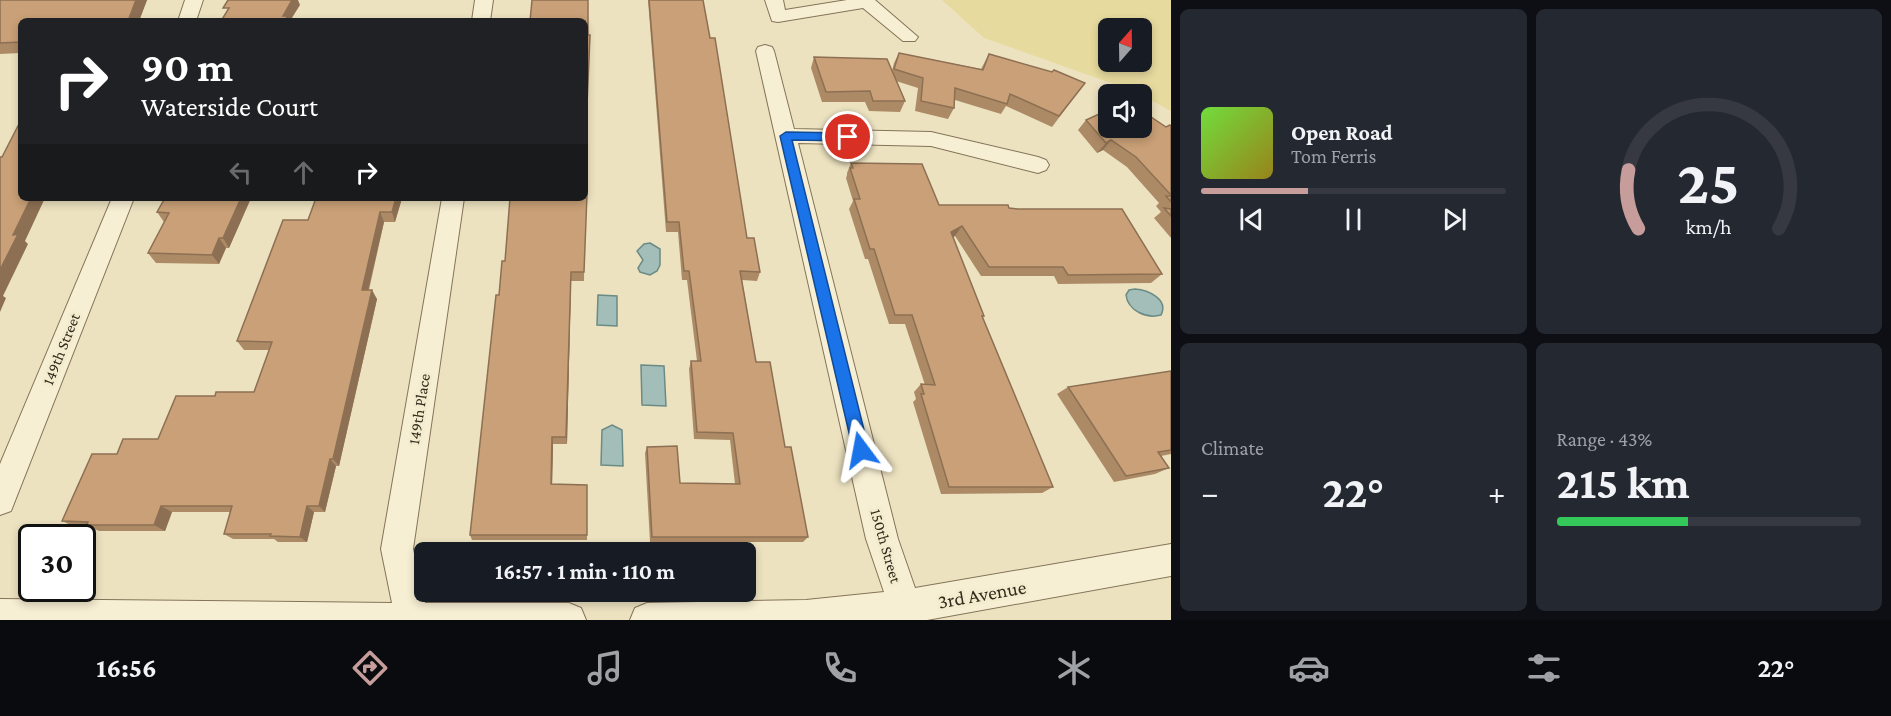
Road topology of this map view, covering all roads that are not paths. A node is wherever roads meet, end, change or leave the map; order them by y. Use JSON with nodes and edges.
{"nodes":[{"id":1,"x":194,"y":0,"type":"edge"},
{"id":2,"x":484,"y":0,"type":"edge"},
{"id":3,"x":774,"y":0,"type":"edge"},
{"id":4,"x":865,"y":1,"type":"edge"},
{"id":5,"x":188,"y":18,"type":"edge"},
{"id":6,"x":481,"y":18,"type":"edge"},
{"id":7,"x":909,"y":37,"type":"dead end"},
{"id":8,"x":765,"y":51,"type":"dead end"},
{"id":9,"x":786,"y":136,"type":"junction"},
{"id":10,"x":1038,"y":165,"type":"dead end"},
{"id":11,"x":122,"y":201,"type":"edge"},
{"id":12,"x":453,"y":201,"type":"edge"},
{"id":13,"x":0,"y":500,"type":"edge"},
{"id":14,"x":1171,"y":560,"type":"edge"},
{"id":15,"x":907,"y":612,"type":"edge"},
{"id":16,"x":0,"y":616,"type":"edge"},
{"id":17,"x":411,"y":619,"type":"edge"},
{"id":18,"x":569,"y":620,"type":"edge"},
{"id":19,"x":647,"y":620,"type":"edge"}],
"edges":[{"from":1,"to":5,"type":"street"},
{"from":2,"to":6,"type":"street"},
{"from":3,"to":4,"type":"street"},
{"from":4,"to":7,"type":"street"},
{"from":8,"to":9,"type":"street","name":"150th Street"},
{"from":9,"to":10,"type":"street"},
{"from":9,"to":15,"type":"street","name":"150th Street"},
{"from":11,"to":13,"type":"street","name":"149th Street"},
{"from":12,"to":17,"type":"street","name":"149th Place"},
{"from":14,"to":15,"type":"street","name":"3rd Avenue"},
{"from":15,"to":19,"type":"street","name":"3rd Avenue"},
{"from":16,"to":17,"type":"street"},
{"from":17,"to":18,"type":"street"}]}
